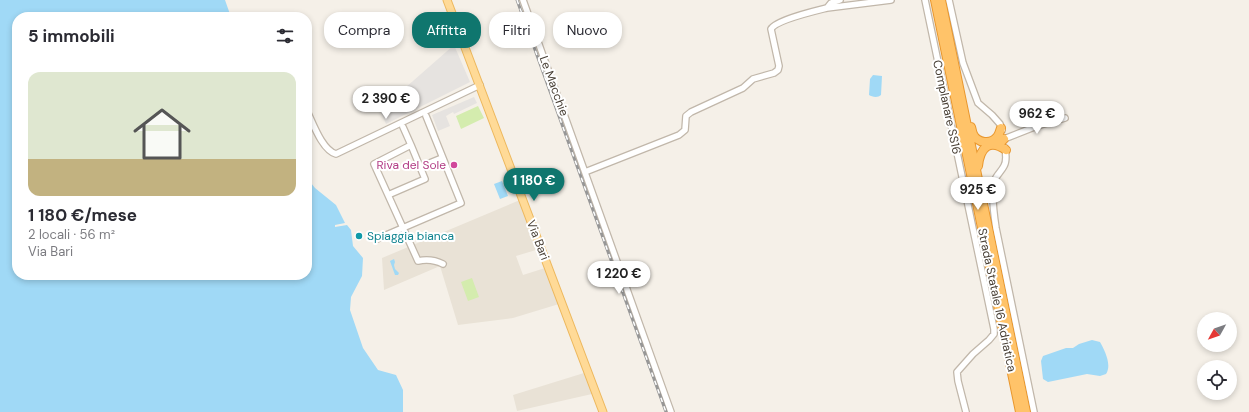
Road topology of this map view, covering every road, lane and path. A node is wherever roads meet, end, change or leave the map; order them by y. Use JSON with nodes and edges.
{"nodes":[{"id":1,"x":448,"y":0,"type":"edge"},
{"id":2,"x":523,"y":0,"type":"edge"},
{"id":3,"x":840,"y":0,"type":"edge"},
{"id":4,"x":891,"y":0,"type":"edge"},
{"id":5,"x":925,"y":0,"type":"edge"},
{"id":6,"x":935,"y":0,"type":"edge"},
{"id":7,"x":941,"y":0,"type":"edge"},
{"id":8,"x":949,"y":0,"type":"edge"},
{"id":9,"x":827,"y":8,"type":"junction"},
{"id":10,"x":480,"y":85,"type":"junction"},
{"id":11,"x":965,"y":114,"type":"junction"},
{"id":12,"x":426,"y":116,"type":"dead end"},
{"id":13,"x":1065,"y":118,"type":"dead end"},
{"id":14,"x":312,"y":122,"type":"edge"},
{"id":15,"x":403,"y":126,"type":"dead end"},
{"id":16,"x":1001,"y":128,"type":"joint"},
{"id":17,"x":1000,"y":141,"type":"junction"},
{"id":18,"x":411,"y":145,"type":"junction"},
{"id":19,"x":1006,"y":150,"type":"joint"},
{"id":20,"x":442,"y":158,"type":"junction"},
{"id":21,"x":420,"y":167,"type":"junction"},
{"id":22,"x":585,"y":172,"type":"junction"},
{"id":23,"x":977,"y":175,"type":"junction"},
{"id":24,"x":388,"y":195,"type":"junction"},
{"id":25,"x":404,"y":228,"type":"junction"},
{"id":26,"x":377,"y":239,"type":"dead end"},
{"id":27,"x":443,"y":264,"type":"dead end"},
{"id":28,"x":603,"y":412,"type":"edge"},
{"id":29,"x":671,"y":412,"type":"edge"},
{"id":30,"x":966,"y":412,"type":"edge"},
{"id":31,"x":1020,"y":412,"type":"edge"},
{"id":32,"x":1026,"y":412,"type":"edge"},
{"id":33,"x":1034,"y":412,"type":"edge"}],
"edges":[{"from":1,"to":10,"type":"main road","name":"Via Bari"},
{"from":2,"to":22,"type":"street","name":"Le Macchie"},
{"from":3,"to":9,"type":"street"},
{"from":4,"to":9,"type":"street"},
{"from":5,"to":30,"type":"street","name":"Complanare SS16"},
{"from":6,"to":31,"type":"highway","name":"Strada Statale 16 Adriatica"},
{"from":7,"to":11,"type":"highway","name":"Strada Statale 16 Adriatica"},
{"from":8,"to":16,"type":"street"},
{"from":9,"to":22,"type":"street"},
{"from":10,"to":14,"type":"street"},
{"from":10,"to":28,"type":"main road","name":"Via Bari"},
{"from":11,"to":17,"type":"highway"},
{"from":11,"to":23,"type":"highway","name":"Strada Statale 16 Adriatica"},
{"from":12,"to":20,"type":"street"},
{"from":13,"to":17,"type":"street"},
{"from":15,"to":18,"type":"street"},
{"from":16,"to":17,"type":"highway"},
{"from":17,"to":19,"type":"highway"},
{"from":17,"to":23,"type":"highway"},
{"from":18,"to":21,"type":"street"},
{"from":18,"to":24,"type":"street"},
{"from":19,"to":33,"type":"street"},
{"from":20,"to":21,"type":"street"},
{"from":20,"to":25,"type":"street"},
{"from":21,"to":24,"type":"street"},
{"from":22,"to":29,"type":"street","name":"Le Macchie"},
{"from":23,"to":32,"type":"highway","name":"Strada Statale 16 Adriatica"},
{"from":24,"to":25,"type":"street"},
{"from":25,"to":26,"type":"street"},
{"from":25,"to":27,"type":"street"}]}
